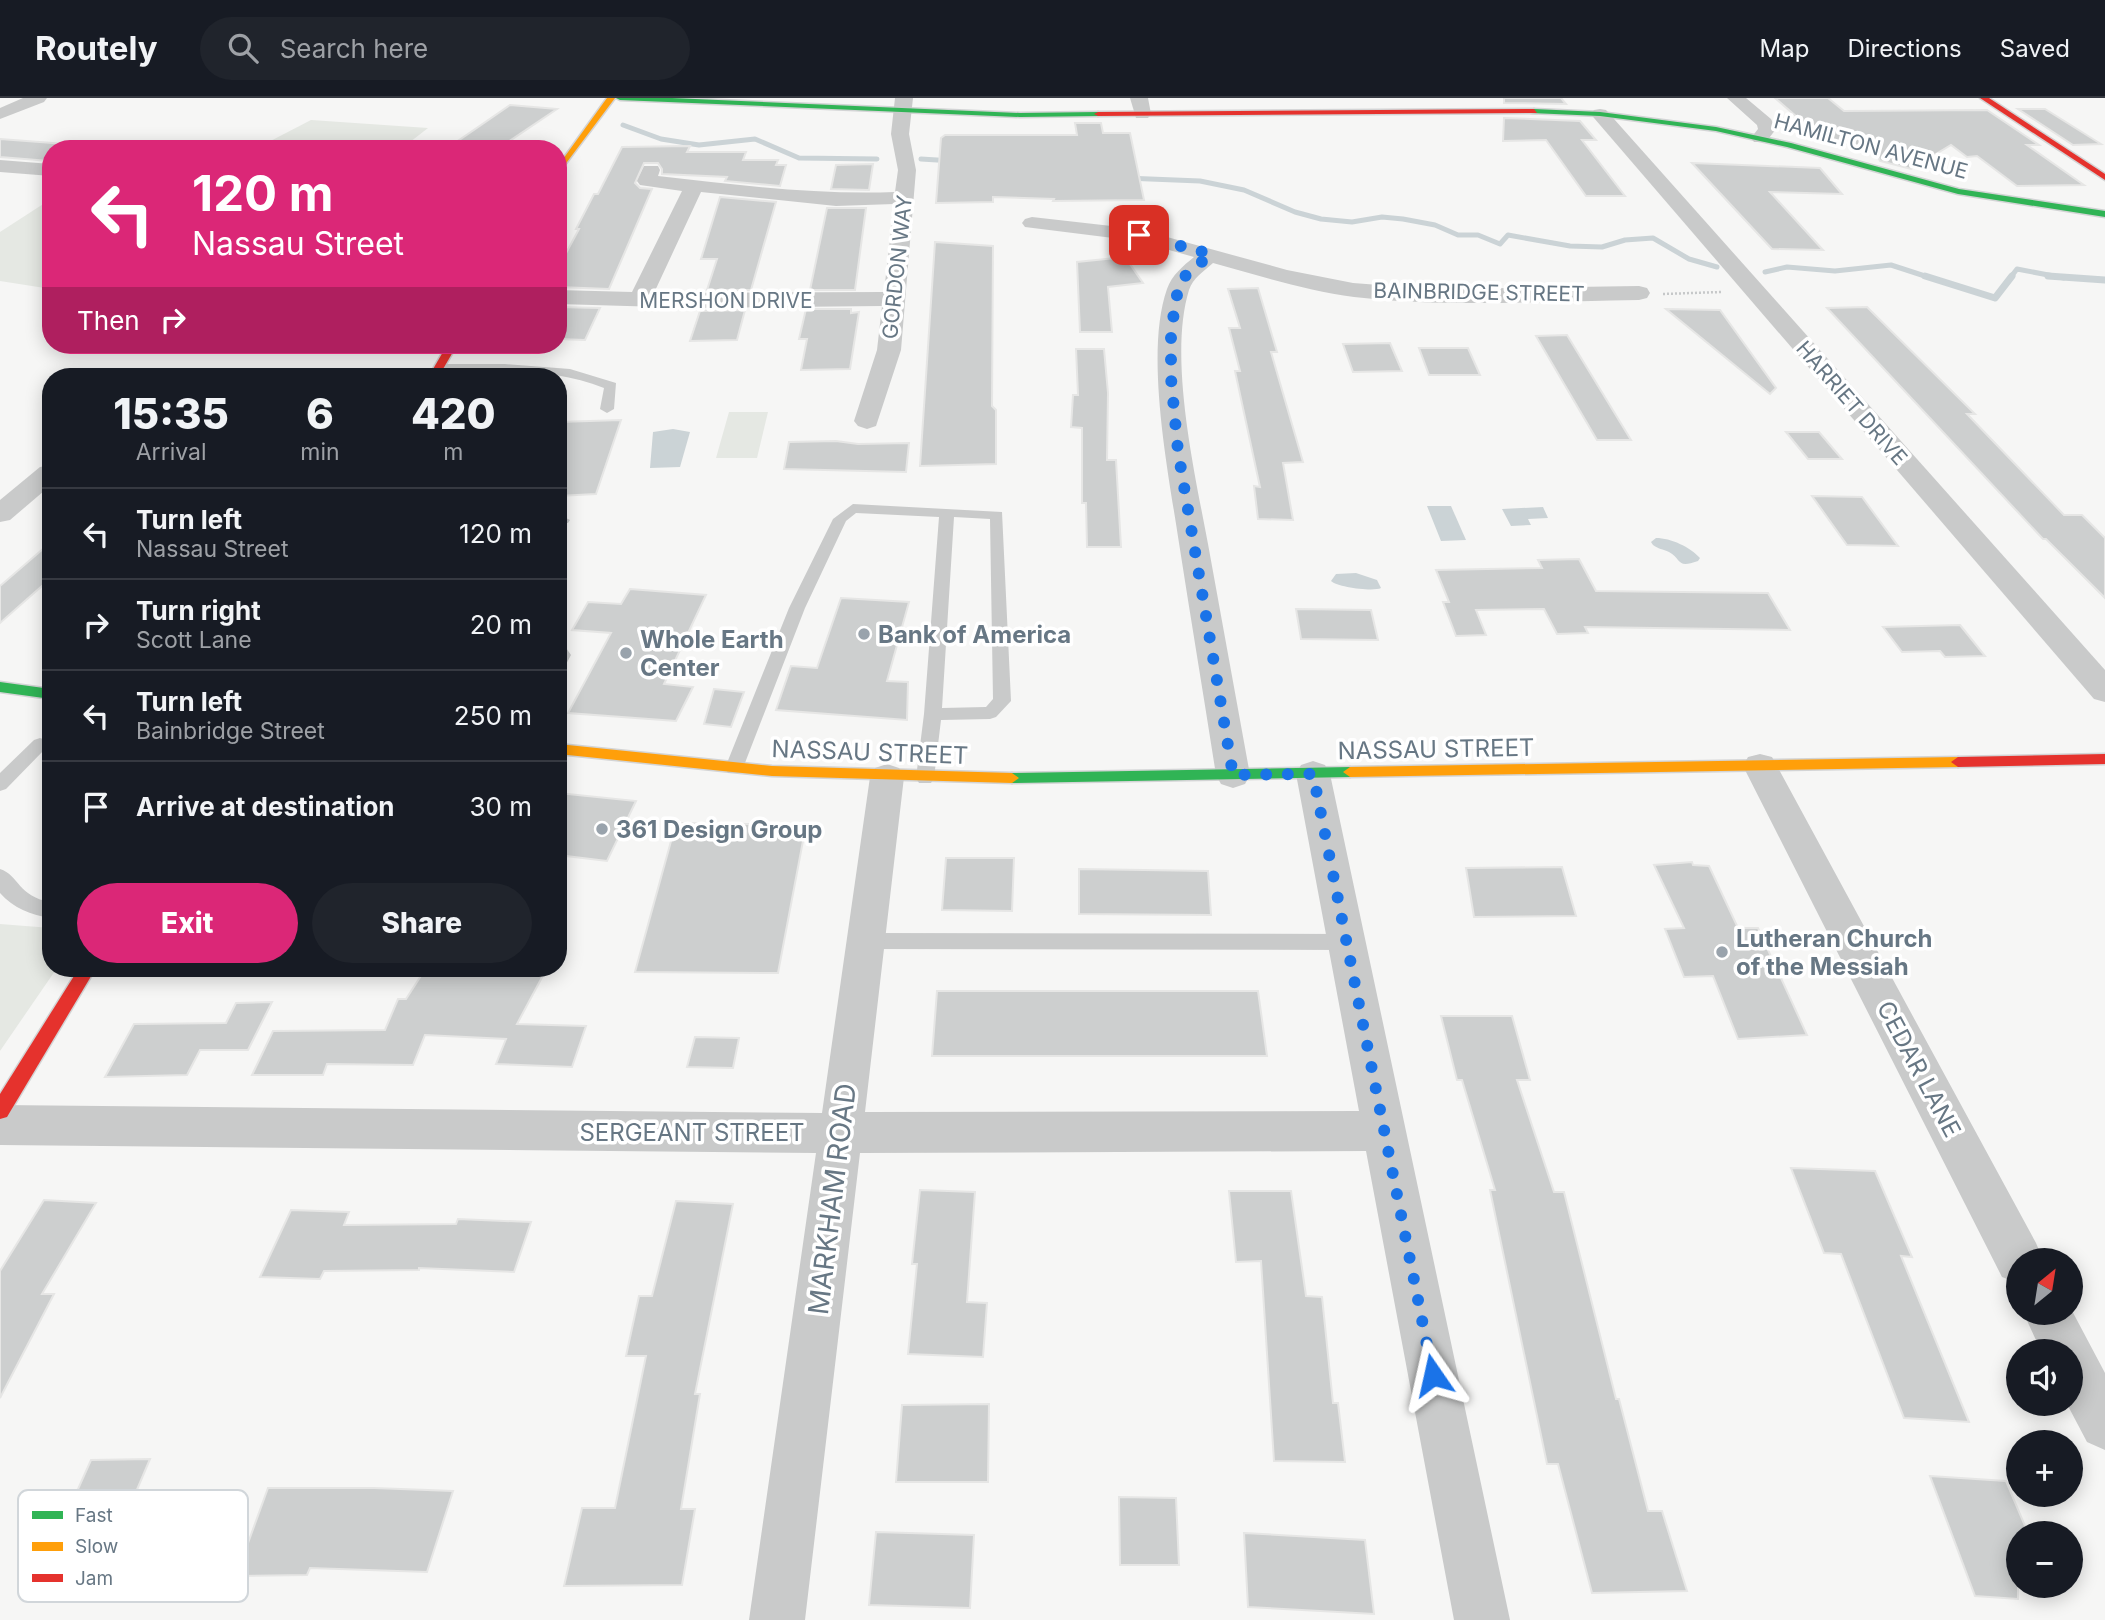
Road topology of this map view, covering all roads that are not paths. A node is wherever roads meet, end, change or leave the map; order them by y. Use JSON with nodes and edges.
{"nodes":[{"id":1,"x":38,"y":98,"type":"edge"},
{"id":2,"x":611,"y":98,"type":"edge"},
{"id":3,"x":620,"y":98,"type":"edge"},
{"id":4,"x":1737,"y":98,"type":"edge"},
{"id":5,"x":1984,"y":98,"type":"edge"},
{"id":6,"x":903,"y":104,"type":"edge"},
{"id":7,"x":1140,"y":106,"type":"edge"},
{"id":8,"x":0,"y":114,"type":"edge"},
{"id":9,"x":1600,"y":114,"type":"junction"},
{"id":10,"x":1760,"y":138,"type":"junction"},
{"id":11,"x":567,"y":159,"type":"edge"},
{"id":12,"x":0,"y":166,"type":"edge"},
{"id":13,"x":42,"y":169,"type":"edge"},
{"id":14,"x":651,"y":170,"type":"dead end"},
{"id":15,"x":2105,"y":178,"type":"edge"},
{"id":16,"x":694,"y":186,"type":"junction"},
{"id":17,"x":904,"y":198,"type":"junction"},
{"id":18,"x":2105,"y":214,"type":"edge"},
{"id":19,"x":1032,"y":223,"type":"dead end"},
{"id":20,"x":1211,"y":254,"type":"junction"},
{"id":21,"x":1647,"y":293,"type":"road end"},
{"id":22,"x":567,"y":297,"type":"edge"},
{"id":23,"x":893,"y":299,"type":"junction"},
{"id":24,"x":640,"y":300,"type":"junction"},
{"id":25,"x":567,"y":375,"type":"edge"},
{"id":26,"x":607,"y":409,"type":"dead end"},
{"id":27,"x":867,"y":421,"type":"dead end"},
{"id":28,"x":42,"y":473,"type":"edge"},
{"id":29,"x":947,"y":513,"type":"junction"},
{"id":30,"x":0,"y":514,"type":"edge"},
{"id":31,"x":0,"y":687,"type":"edge"},
{"id":32,"x":2105,"y":691,"type":"edge"},
{"id":33,"x":42,"y":693,"type":"edge"},
{"id":34,"x":933,"y":714,"type":"junction"},
{"id":35,"x":40,"y":744,"type":"dead end"},
{"id":36,"x":567,"y":750,"type":"edge"},
{"id":37,"x":2105,"y":760,"type":"edge"},
{"id":38,"x":1760,"y":766,"type":"junction"},
{"id":39,"x":734,"y":768,"type":"junction"},
{"id":40,"x":1313,"y":774,"type":"junction"},
{"id":41,"x":1233,"y":775,"type":"junction"},
{"id":42,"x":887,"y":777,"type":"junction"},
{"id":43,"x":925,"y":778,"type":"junction"},
{"id":44,"x":0,"y":784,"type":"edge"},
{"id":45,"x":0,"y":877,"type":"edge"},
{"id":46,"x":42,"y":909,"type":"edge"},
{"id":47,"x":866,"y":941,"type":"junction"},
{"id":48,"x":1347,"y":942,"type":"junction"},
{"id":49,"x":82,"y":977,"type":"edge"},
{"id":50,"x":0,"y":1111,"type":"edge"},
{"id":51,"x":0,"y":1125,"type":"edge"},
{"id":52,"x":1385,"y":1131,"type":"junction"},
{"id":53,"x":840,"y":1133,"type":"junction"},
{"id":54,"x":2013,"y":1248,"type":"edge"},
{"id":55,"x":2083,"y":1383,"type":"edge"},
{"id":56,"x":2105,"y":1424,"type":"edge"},
{"id":57,"x":777,"y":1620,"type":"edge"},
{"id":58,"x":1482,"y":1620,"type":"edge"}],
"edges":[{"from":1,"to":8,"type":"street"},
{"from":2,"to":11,"type":"street"},
{"from":3,"to":6,"type":"street","name":"HAMILTON AVENUE"},
{"from":4,"to":10,"type":"street"},
{"from":5,"to":15,"type":"street"},
{"from":6,"to":7,"type":"street","name":"HAMILTON AVENUE"},
{"from":6,"to":17,"type":"street","name":"GORDON WAY"},
{"from":7,"to":9,"type":"street","name":"HAMILTON AVENUE"},
{"from":9,"to":10,"type":"street","name":"HAMILTON AVENUE"},
{"from":9,"to":32,"type":"street","name":"HARRIET DRIVE"},
{"from":10,"to":18,"type":"street","name":"HAMILTON AVENUE"},
{"from":12,"to":13,"type":"street"},
{"from":14,"to":16,"type":"street"},
{"from":16,"to":17,"type":"street"},
{"from":16,"to":24,"type":"street"},
{"from":17,"to":23,"type":"street","name":"GORDON WAY"},
{"from":19,"to":20,"type":"street","name":"BAINBRIDGE STREET"},
{"from":20,"to":21,"type":"street","name":"BAINBRIDGE STREET"},
{"from":20,"to":41,"type":"street"},
{"from":22,"to":24,"type":"street","name":"MERSHON DRIVE"},
{"from":23,"to":24,"type":"street","name":"MERSHON DRIVE"},
{"from":23,"to":27,"type":"street","name":"GORDON WAY"},
{"from":25,"to":26,"type":"lane"},
{"from":28,"to":30,"type":"street"},
{"from":29,"to":34,"type":"lane"},
{"from":29,"to":34,"type":"lane"},
{"from":29,"to":39,"type":"lane"},
{"from":31,"to":33,"type":"street"},
{"from":34,"to":43,"type":"lane"},
{"from":35,"to":44,"type":"lane"},
{"from":36,"to":39,"type":"street","name":"NASSAU STREET"},
{"from":37,"to":38,"type":"street","name":"NASSAU STREET"},
{"from":38,"to":40,"type":"street","name":"NASSAU STREET"},
{"from":38,"to":54,"type":"street","name":"CEDAR LANE"},
{"from":39,"to":42,"type":"street","name":"NASSAU STREET"},
{"from":40,"to":41,"type":"street","name":"NASSAU STREET"},
{"from":40,"to":48,"type":"street"},
{"from":41,"to":43,"type":"street","name":"NASSAU STREET"},
{"from":42,"to":43,"type":"street","name":"NASSAU STREET"},
{"from":42,"to":47,"type":"street","name":"MARKHAM ROAD"},
{"from":45,"to":46,"type":"lane"},
{"from":47,"to":48,"type":"lane"},
{"from":47,"to":53,"type":"street","name":"MARKHAM ROAD"},
{"from":48,"to":52,"type":"street"},
{"from":49,"to":50,"type":"street"},
{"from":51,"to":53,"type":"street","name":"SERGEANT STREET"},
{"from":52,"to":53,"type":"street","name":"SERGEANT STREET"},
{"from":52,"to":58,"type":"street"},
{"from":53,"to":57,"type":"street","name":"MARKHAM ROAD"},
{"from":55,"to":56,"type":"street"}]}
